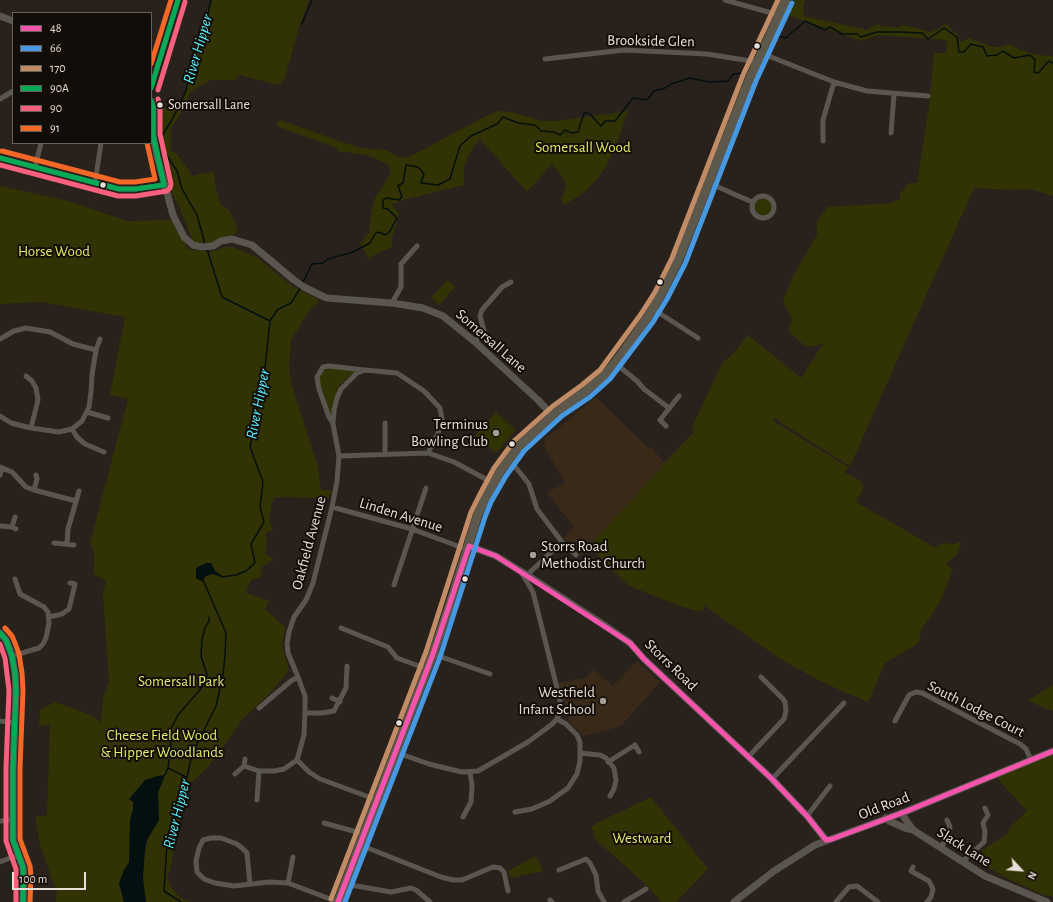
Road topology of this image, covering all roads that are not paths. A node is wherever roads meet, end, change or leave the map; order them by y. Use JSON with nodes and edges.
{"nodes":[{"id":1,"x":725,"y":0,"type":"edge"},
{"id":2,"x":786,"y":0,"type":"edge"},
{"id":3,"x":176,"y":1,"type":"edge"},
{"id":4,"x":779,"y":15,"type":"junction"},
{"id":5,"x":0,"y":16,"type":"edge"},
{"id":6,"x":12,"y":21,"type":"edge"},
{"id":7,"x":761,"y":53,"type":"junction"},
{"id":8,"x":545,"y":60,"type":"dead end"},
{"id":9,"x":757,"y":62,"type":"junction"},
{"id":10,"x":834,"y":82,"type":"junction"},
{"id":11,"x":152,"y":85,"type":"edge"},
{"id":12,"x":12,"y":92,"type":"edge"},
{"id":13,"x":894,"y":94,"type":"junction"},
{"id":14,"x":928,"y":96,"type":"dead end"},
{"id":15,"x":0,"y":99,"type":"edge"},
{"id":16,"x":152,"y":104,"type":"edge"},
{"id":17,"x":891,"y":133,"type":"dead end"},
{"id":18,"x":823,"y":141,"type":"dead end"},
{"id":19,"x":41,"y":144,"type":"edge"},
{"id":20,"x":100,"y":144,"type":"edge"},
{"id":21,"x":0,"y":158,"type":"edge"},
{"id":22,"x":35,"y":167,"type":"junction"},
{"id":23,"x":95,"y":183,"type":"junction"},
{"id":24,"x":709,"y":183,"type":"junction"},
{"id":25,"x":164,"y":185,"type":"junction"},
{"id":26,"x":752,"y":202,"type":"junction"},
{"id":27,"x":417,"y":246,"type":"dead end"},
{"id":28,"x":511,"y":282,"type":"dead end"},
{"id":29,"x":392,"y":303,"type":"junction"},
{"id":30,"x":652,"y":309,"type":"junction"},
{"id":31,"x":698,"y":338,"type":"dead end"},
{"id":32,"x":0,"y":339,"type":"edge"},
{"id":33,"x":100,"y":339,"type":"dead end"},
{"id":34,"x":476,"y":342,"type":"junction"},
{"id":35,"x":96,"y":350,"type":"junction"},
{"id":36,"x":615,"y":363,"type":"junction"},
{"id":37,"x":365,"y":370,"type":"junction"},
{"id":38,"x":26,"y":376,"type":"dead end"},
{"id":39,"x":679,"y":396,"type":"dead end"},
{"id":40,"x":669,"y":408,"type":"junction"},
{"id":41,"x":87,"y":412,"type":"junction"},
{"id":42,"x":0,"y":416,"type":"edge"},
{"id":43,"x":553,"y":416,"type":"junction"},
{"id":44,"x":108,"y":418,"type":"dead end"},
{"id":45,"x":385,"y":423,"type":"dead end"},
{"id":46,"x":333,"y":424,"type":"junction"},
{"id":47,"x":666,"y":426,"type":"dead end"},
{"id":48,"x":31,"y":428,"type":"junction"},
{"id":49,"x":72,"y":429,"type":"junction"},
{"id":50,"x":104,"y":452,"type":"dead end"},
{"id":51,"x":428,"y":453,"type":"junction"},
{"id":52,"x":385,"y":454,"type":"junction"},
{"id":53,"x":339,"y":456,"type":"junction"},
{"id":54,"x":509,"y":459,"type":"junction"},
{"id":55,"x":1,"y":467,"type":"edge"},
{"id":56,"x":0,"y":475,"type":"edge"},
{"id":57,"x":36,"y":475,"type":"dead end"},
{"id":58,"x":493,"y":483,"type":"junction"},
{"id":59,"x":426,"y":488,"type":"dead end"},
{"id":60,"x":34,"y":490,"type":"junction"},
{"id":61,"x":79,"y":491,"type":"dead end"},
{"id":62,"x":76,"y":501,"type":"junction"},
{"id":63,"x":332,"y":507,"type":"junction"},
{"id":64,"x":15,"y":517,"type":"dead end"},
{"id":65,"x":0,"y":526,"type":"edge"},
{"id":66,"x":412,"y":529,"type":"junction"},
{"id":67,"x":562,"y":542,"type":"junction"},
{"id":68,"x":54,"y":543,"type":"dead end"},
{"id":69,"x":67,"y":544,"type":"junction"},
{"id":70,"x":74,"y":545,"type":"dead end"},
{"id":71,"x":466,"y":547,"type":"junction"},
{"id":72,"x":576,"y":555,"type":"dead end"},
{"id":73,"x":524,"y":573,"type":"junction"},
{"id":74,"x":15,"y":580,"type":"dead end"},
{"id":75,"x":70,"y":583,"type":"dead end"},
{"id":76,"x":394,"y":585,"type":"dead end"},
{"id":77,"x":49,"y":617,"type":"junction"},
{"id":78,"x":341,"y":628,"type":"dead end"},
{"id":79,"x":0,"y":633,"type":"edge"},
{"id":80,"x":432,"y":654,"type":"junction"},
{"id":81,"x":12,"y":656,"type":"junction"},
{"id":82,"x":347,"y":666,"type":"dead end"},
{"id":83,"x":426,"y":669,"type":"junction"},
{"id":84,"x":490,"y":674,"type":"dead end"},
{"id":85,"x":298,"y":677,"type":"junction"},
{"id":86,"x":761,"y":677,"type":"dead end"},
{"id":87,"x":332,"y":698,"type":"dead end"},
{"id":88,"x":340,"y":702,"type":"junction"},
{"id":89,"x":844,"y":703,"type":"dead end"},
{"id":90,"x":259,"y":708,"type":"dead end"},
{"id":91,"x":306,"y":713,"type":"junction"},
{"id":92,"x":557,"y":719,"type":"junction"},
{"id":93,"x":0,"y":721,"type":"edge"},
{"id":94,"x":895,"y":721,"type":"dead end"},
{"id":95,"x":15,"y":723,"type":"junction"},
{"id":96,"x":1053,"y":751,"type":"edge"},
{"id":97,"x":395,"y":752,"type":"junction"},
{"id":98,"x":639,"y":752,"type":"dead end"},
{"id":99,"x":580,"y":753,"type":"junction"},
{"id":100,"x":749,"y":756,"type":"junction"},
{"id":101,"x":245,"y":759,"type":"dead end"},
{"id":102,"x":297,"y":760,"type":"junction"},
{"id":103,"x":1031,"y":760,"type":"junction"},
{"id":104,"x":608,"y":762,"type":"junction"},
{"id":105,"x":244,"y":766,"type":"junction"},
{"id":106,"x":259,"y":771,"type":"junction"},
{"id":107,"x":470,"y":772,"type":"junction"},
{"id":108,"x":235,"y":774,"type":"dead end"},
{"id":109,"x":772,"y":779,"type":"junction"},
{"id":110,"x":830,"y":786,"type":"dead end"},
{"id":111,"x":610,"y":796,"type":"dead end"},
{"id":112,"x":258,"y":800,"type":"dead end"},
{"id":113,"x":377,"y":800,"type":"junction"},
{"id":114,"x":985,"y":808,"type":"dead end"},
{"id":115,"x":514,"y":812,"type":"dead end"},
{"id":116,"x":901,"y":813,"type":"junction"},
{"id":117,"x":807,"y":816,"type":"junction"},
{"id":118,"x":463,"y":817,"type":"dead end"},
{"id":119,"x":886,"y":818,"type":"junction"},
{"id":120,"x":13,"y":820,"type":"junction"},
{"id":121,"x":946,"y":820,"type":"dead end"},
{"id":122,"x":0,"y":821,"type":"edge"},
{"id":123,"x":324,"y":823,"type":"dead end"},
{"id":124,"x":913,"y":830,"type":"junction"},
{"id":125,"x":364,"y":834,"type":"junction"},
{"id":126,"x":826,"y":840,"type":"junction"},
{"id":127,"x":360,"y":845,"type":"junction"},
{"id":128,"x":941,"y":848,"type":"junction"},
{"id":129,"x":18,"y":855,"type":"junction"},
{"id":130,"x":293,"y":857,"type":"dead end"},
{"id":131,"x":0,"y":862,"type":"edge"},
{"id":132,"x":962,"y":862,"type":"junction"},
{"id":133,"x":913,"y":867,"type":"dead end"},
{"id":134,"x":559,"y":870,"type":"dead end"},
{"id":135,"x":288,"y":883,"type":"junction"},
{"id":136,"x":250,"y":884,"type":"junction"},
{"id":137,"x":345,"y":884,"type":"junction"},
{"id":138,"x":646,"y":889,"type":"dead end"},
{"id":139,"x":508,"y":891,"type":"dead end"},
{"id":140,"x":737,"y":901,"type":"edge"},
{"id":141,"x":23,"y":902,"type":"edge"},
{"id":142,"x":338,"y":902,"type":"edge"},
{"id":143,"x":430,"y":902,"type":"edge"},
{"id":144,"x":604,"y":902,"type":"edge"},
{"id":145,"x":624,"y":902,"type":"edge"},
{"id":146,"x":836,"y":902,"type":"edge"},
{"id":147,"x":878,"y":902,"type":"edge"},
{"id":148,"x":927,"y":902,"type":"edge"},
{"id":149,"x":1046,"y":902,"type":"edge"}],
"edges":[{"from":1,"to":4,"type":"street"},
{"from":2,"to":4,"type":"highway"},
{"from":3,"to":11,"type":"street"},
{"from":4,"to":7,"type":"highway"},
{"from":5,"to":6,"type":"street"},
{"from":7,"to":9,"type":"highway"},
{"from":7,"to":10,"type":"street"},
{"from":8,"to":9,"type":"street","name":"Brookside Glen"},
{"from":9,"to":24,"type":"highway"},
{"from":10,"to":13,"type":"street"},
{"from":10,"to":18,"type":"street"},
{"from":12,"to":15,"type":"street"},
{"from":13,"to":14,"type":"street"},
{"from":13,"to":17,"type":"street"},
{"from":16,"to":25,"type":"street","name":"Somersall Lane"},
{"from":19,"to":22,"type":"street"},
{"from":20,"to":23,"type":"street"},
{"from":21,"to":22,"type":"street"},
{"from":22,"to":23,"type":"street"},
{"from":23,"to":25,"type":"street"},
{"from":24,"to":26,"type":"street"},
{"from":24,"to":30,"type":"highway"},
{"from":25,"to":29,"type":"street","name":"Somersall Lane"},
{"from":26,"to":26,"type":"street"},
{"from":27,"to":29,"type":"street"},
{"from":28,"to":34,"type":"street"},
{"from":29,"to":34,"type":"street","name":"Somersall Lane"},
{"from":30,"to":31,"type":"street"},
{"from":30,"to":36,"type":"highway"},
{"from":32,"to":35,"type":"street"},
{"from":33,"to":35,"type":"street"},
{"from":34,"to":43,"type":"street","name":"Somersall Lane"},
{"from":35,"to":41,"type":"street"},
{"from":36,"to":40,"type":"street"},
{"from":36,"to":43,"type":"highway"},
{"from":37,"to":46,"type":"street"},
{"from":37,"to":46,"type":"street"},
{"from":37,"to":51,"type":"street"},
{"from":38,"to":48,"type":"street"},
{"from":39,"to":40,"type":"street"},
{"from":40,"to":47,"type":"street"},
{"from":41,"to":44,"type":"street"},
{"from":41,"to":49,"type":"street"},
{"from":42,"to":48,"type":"street"},
{"from":43,"to":54,"type":"highway"},
{"from":45,"to":52,"type":"street"},
{"from":46,"to":53,"type":"street"},
{"from":48,"to":49,"type":"street"},
{"from":49,"to":50,"type":"street"},
{"from":51,"to":52,"type":"street"},
{"from":51,"to":58,"type":"street"},
{"from":52,"to":53,"type":"street"},
{"from":53,"to":63,"type":"street","name":"Oakfield Avenue"},
{"from":54,"to":58,"type":"highway"},
{"from":54,"to":67,"type":"street"},
{"from":55,"to":56,"type":"street"},
{"from":55,"to":60,"type":"street"},
{"from":57,"to":60,"type":"street"},
{"from":58,"to":71,"type":"highway"},
{"from":59,"to":66,"type":"street"},
{"from":60,"to":62,"type":"street"},
{"from":61,"to":62,"type":"street"},
{"from":62,"to":69,"type":"street"},
{"from":63,"to":66,"type":"street","name":"Linden Avenue"},
{"from":63,"to":85,"type":"street","name":"Oakfield Avenue"},
{"from":64,"to":65,"type":"street"},
{"from":66,"to":71,"type":"street","name":"Linden Avenue"},
{"from":66,"to":76,"type":"street"},
{"from":67,"to":72,"type":"street"},
{"from":67,"to":73,"type":"street"},
{"from":68,"to":69,"type":"street"},
{"from":69,"to":70,"type":"street"},
{"from":71,"to":73,"type":"street","name":"Storrs Road"},
{"from":71,"to":80,"type":"highway"},
{"from":73,"to":92,"type":"street"},
{"from":73,"to":100,"type":"street","name":"Storrs Road"},
{"from":74,"to":77,"type":"street"},
{"from":75,"to":77,"type":"street"},
{"from":77,"to":81,"type":"street"},
{"from":78,"to":83,"type":"street"},
{"from":79,"to":81,"type":"street"},
{"from":80,"to":83,"type":"highway"},
{"from":80,"to":84,"type":"street"},
{"from":81,"to":95,"type":"street"},
{"from":82,"to":88,"type":"street"},
{"from":83,"to":97,"type":"highway"},
{"from":85,"to":90,"type":"street"},
{"from":85,"to":91,"type":"street","name":"Oakfield Avenue"},
{"from":86,"to":100,"type":"street"},
{"from":87,"to":88,"type":"street"},
{"from":88,"to":91,"type":"street"},
{"from":89,"to":109,"type":"street"},
{"from":91,"to":102,"type":"street","name":"Oakfield Avenue"},
{"from":92,"to":99,"type":"street"},
{"from":92,"to":107,"type":"street"},
{"from":93,"to":95,"type":"street"},
{"from":94,"to":103,"type":"street","name":"South Lodge Court"},
{"from":95,"to":120,"type":"street"},
{"from":96,"to":103,"type":"street","name":"Old Road"},
{"from":97,"to":107,"type":"street"},
{"from":97,"to":113,"type":"highway"},
{"from":98,"to":104,"type":"street"},
{"from":99,"to":104,"type":"street"},
{"from":99,"to":115,"type":"street"},
{"from":100,"to":109,"type":"street","name":"Storrs Road"},
{"from":101,"to":105,"type":"street"},
{"from":102,"to":106,"type":"street"},
{"from":102,"to":113,"type":"street"},
{"from":103,"to":116,"type":"street","name":"Old Road"},
{"from":104,"to":111,"type":"street"},
{"from":105,"to":106,"type":"street"},
{"from":105,"to":108,"type":"street"},
{"from":106,"to":112,"type":"street"},
{"from":107,"to":118,"type":"street"},
{"from":109,"to":117,"type":"street","name":"Storrs Road"},
{"from":110,"to":117,"type":"street"},
{"from":113,"to":125,"type":"highway"},
{"from":114,"to":132,"type":"street"},
{"from":116,"to":119,"type":"street","name":"Old Road"},
{"from":116,"to":124,"type":"street","name":"Slack Lane"},
{"from":117,"to":126,"type":"street","name":"Storrs Road"},
{"from":119,"to":124,"type":"street","name":"Slack Lane"},
{"from":119,"to":126,"type":"street","name":"Old Road"},
{"from":120,"to":122,"type":"street"},
{"from":120,"to":129,"type":"street"},
{"from":121,"to":128,"type":"street"},
{"from":123,"to":125,"type":"street"},
{"from":124,"to":128,"type":"street","name":"Slack Lane"},
{"from":125,"to":127,"type":"highway"},
{"from":126,"to":140,"type":"street","name":"Old Road"},
{"from":127,"to":137,"type":"highway"},
{"from":127,"to":139,"type":"street"},
{"from":128,"to":132,"type":"street","name":"Slack Lane"},
{"from":129,"to":131,"type":"street"},
{"from":129,"to":141,"type":"street"},
{"from":130,"to":135,"type":"street"},
{"from":132,"to":149,"type":"street","name":"Slack Lane"},
{"from":133,"to":148,"type":"street"},
{"from":134,"to":144,"type":"street"},
{"from":135,"to":136,"type":"street"},
{"from":135,"to":142,"type":"street"},
{"from":136,"to":136,"type":"street"},
{"from":137,"to":142,"type":"highway"},
{"from":137,"to":143,"type":"street"},
{"from":138,"to":145,"type":"street"},
{"from":146,"to":147,"type":"street"}]}
